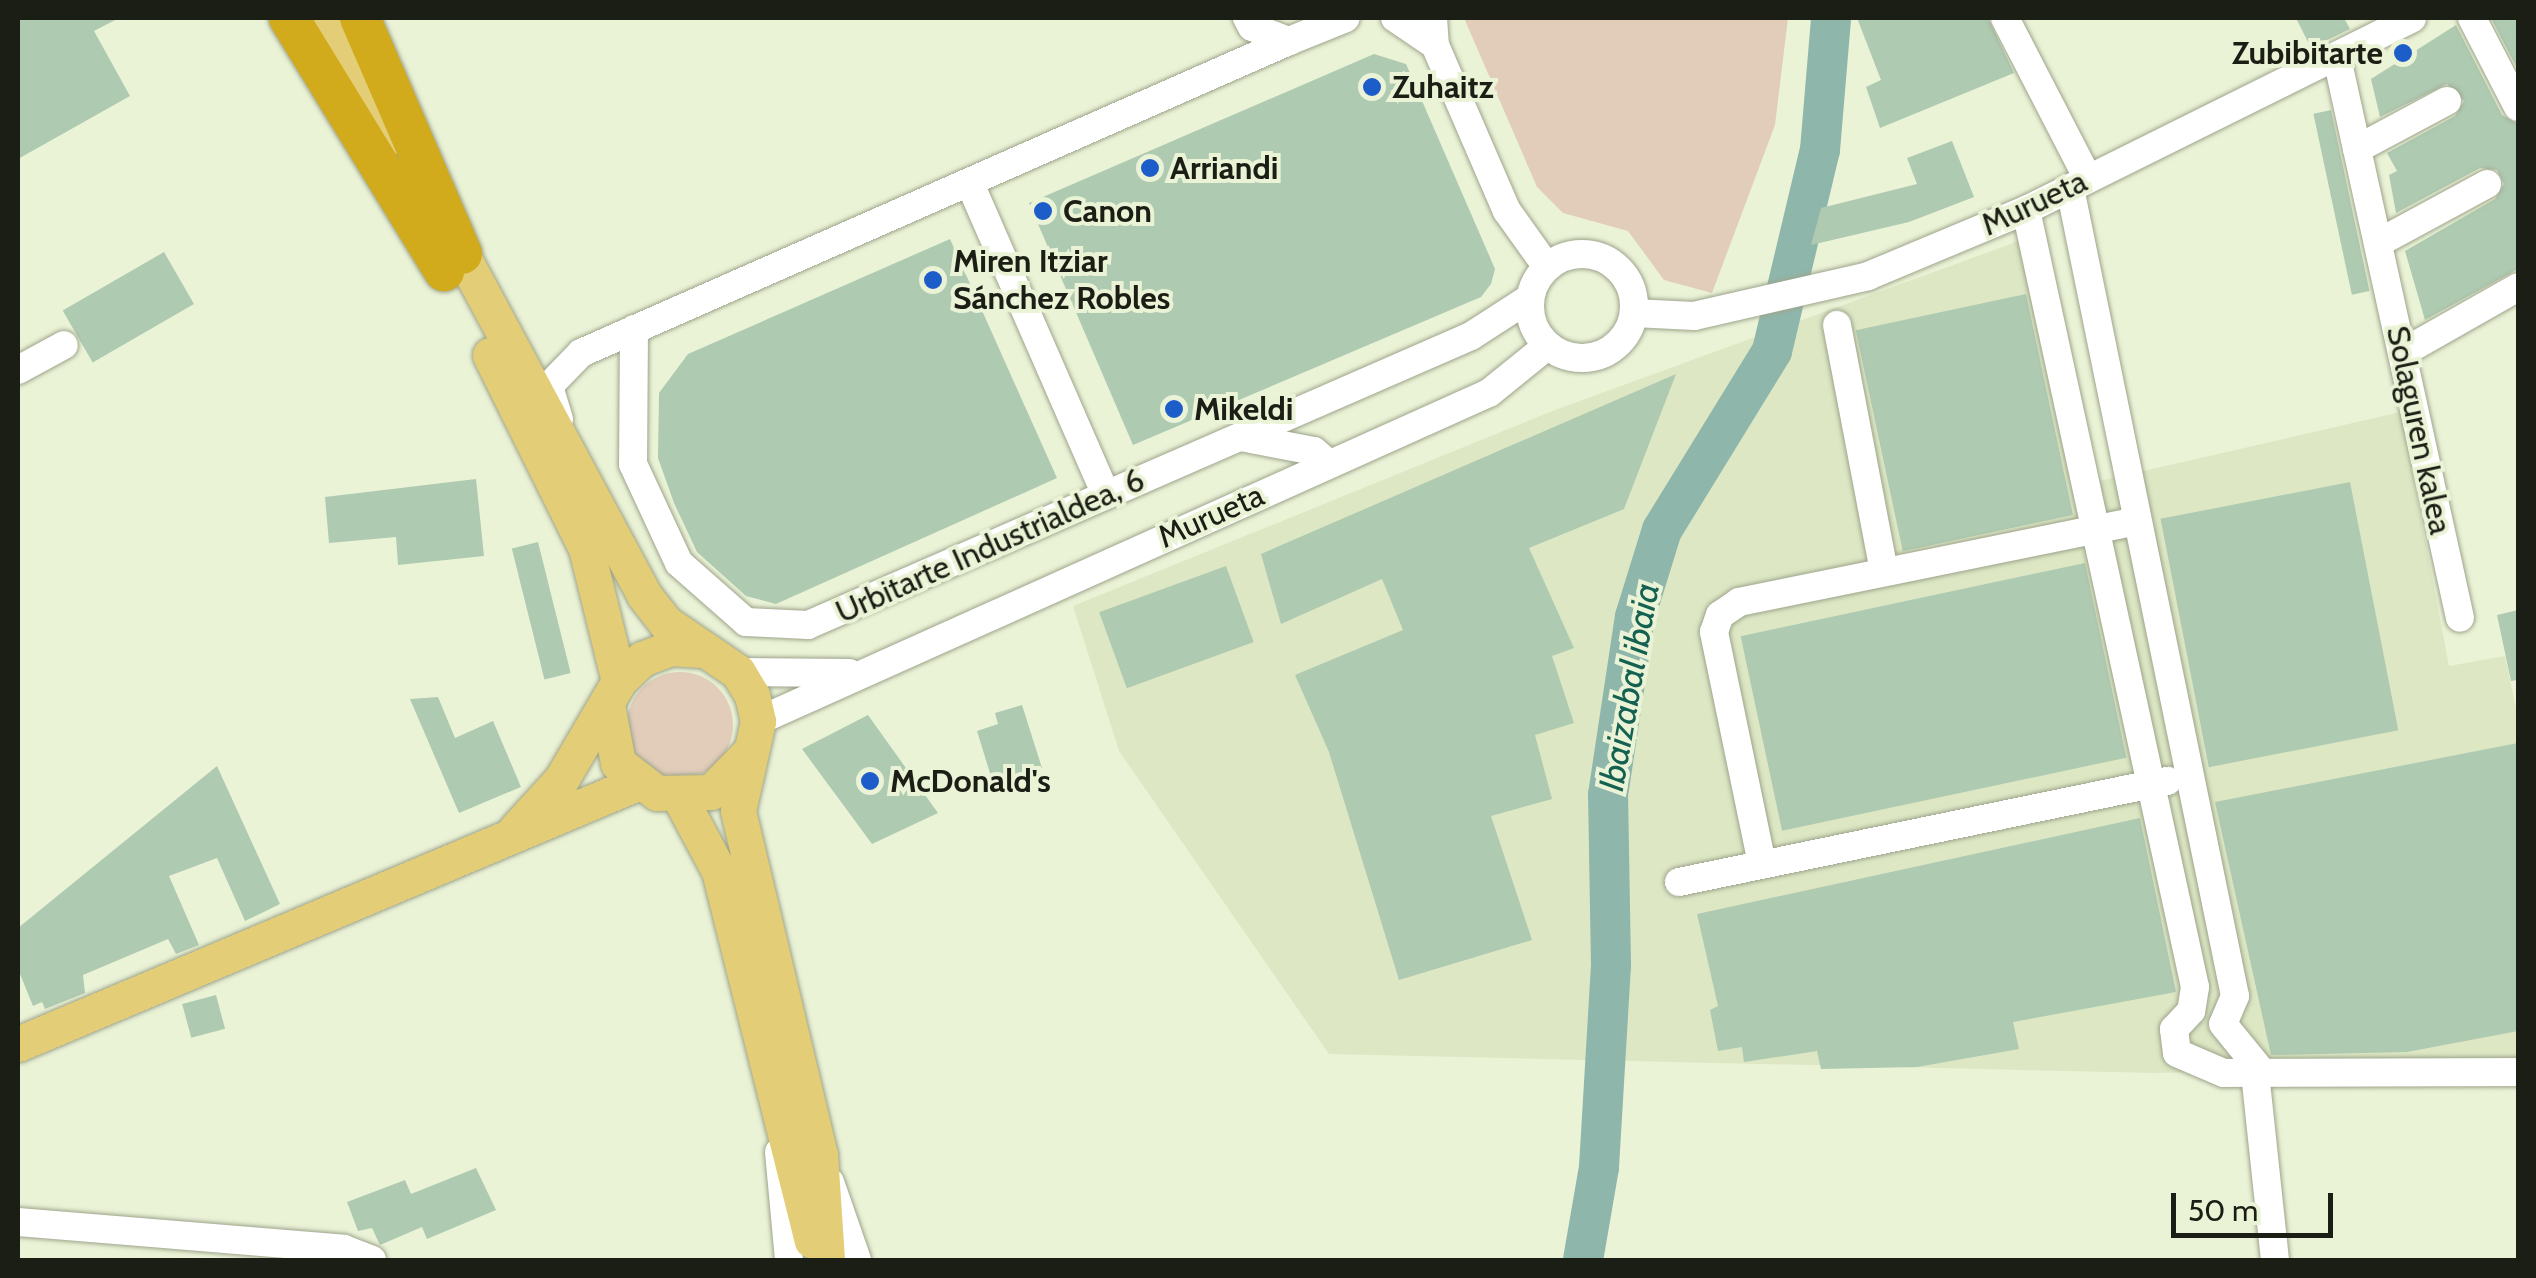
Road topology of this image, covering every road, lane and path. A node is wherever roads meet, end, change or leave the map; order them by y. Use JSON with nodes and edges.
{"nodes":[{"id":1,"x":289,"y":18,"type":"edge"},
{"id":2,"x":326,"y":18,"type":"edge"},
{"id":3,"x":360,"y":18,"type":"edge"},
{"id":4,"x":1247,"y":18,"type":"edge"},
{"id":5,"x":1346,"y":18,"type":"edge"},
{"id":6,"x":1396,"y":18,"type":"edge"},
{"id":7,"x":2005,"y":18,"type":"edge"},
{"id":8,"x":2412,"y":18,"type":"edge"},
{"id":9,"x":2472,"y":18,"type":"edge"},
{"id":10,"x":1434,"y":31,"type":"edge"},
{"id":11,"x":1289,"y":41,"type":"junction"},
{"id":12,"x":2337,"y":58,"type":"junction"},
{"id":13,"x":2447,"y":101,"type":"dead end"},
{"id":14,"x":2518,"y":107,"type":"edge"},
{"id":15,"x":2357,"y":148,"type":"junction"},
{"id":16,"x":2079,"y":183,"type":"junction"},
{"id":17,"x":2487,"y":184,"type":"dead end"},
{"id":18,"x":971,"y":186,"type":"junction"},
{"id":19,"x":2026,"y":210,"type":"junction"},
{"id":20,"x":2378,"y":243,"type":"junction"},
{"id":21,"x":453,"y":262,"type":"junction"},
{"id":22,"x":1547,"y":268,"type":"junction"},
{"id":23,"x":2518,"y":287,"type":"edge"},
{"id":24,"x":1530,"y":298,"type":"junction"},
{"id":25,"x":1634,"y":313,"type":"junction"},
{"id":26,"x":1837,"y":325,"type":"dead end"},
{"id":27,"x":634,"y":329,"type":"junction"},
{"id":28,"x":64,"y":345,"type":"dead end"},
{"id":29,"x":1546,"y":346,"type":"junction"},
{"id":30,"x":2402,"y":352,"type":"junction"},
{"id":31,"x":18,"y":370,"type":"edge"},
{"id":32,"x":1241,"y":436,"type":"junction"},
{"id":33,"x":567,"y":450,"type":"junction"},
{"id":34,"x":1329,"y":464,"type":"junction"},
{"id":35,"x":1106,"y":496,"type":"junction"},
{"id":36,"x":2136,"y":521,"type":"junction"},
{"id":37,"x":2096,"y":529,"type":"junction"},
{"id":38,"x":1884,"y":572,"type":"junction"},
{"id":39,"x":2460,"y":618,"type":"dead end"},
{"id":40,"x":702,"y":650,"type":"junction"},
{"id":41,"x":738,"y":672,"type":"junction"},
{"id":42,"x":866,"y":672,"type":"junction"},
{"id":43,"x":614,"y":695,"type":"junction"},
{"id":44,"x":756,"y":733,"type":"junction"},
{"id":45,"x":2188,"y":776,"type":"junction"},
{"id":46,"x":637,"y":783,"type":"junction"},
{"id":47,"x":2152,"y":786,"type":"junction"},
{"id":48,"x":680,"y":798,"type":"junction"},
{"id":49,"x":512,"y":833,"type":"junction"},
{"id":50,"x":1762,"y":864,"type":"junction"},
{"id":51,"x":1679,"y":882,"type":"dead end"},
{"id":52,"x":2191,"y":1011,"type":"junction"},
{"id":53,"x":2223,"y":1024,"type":"junction"},
{"id":54,"x":18,"y":1044,"type":"edge"},
{"id":55,"x":2199,"y":1064,"type":"junction"},
{"id":56,"x":2259,"y":1072,"type":"junction"},
{"id":57,"x":2518,"y":1072,"type":"edge"},
{"id":58,"x":776,"y":1121,"type":"junction"},
{"id":59,"x":820,"y":1154,"type":"junction"},
{"id":60,"x":18,"y":1222,"type":"edge"},
{"id":61,"x":193,"y":1249,"type":"edge"},
{"id":62,"x":372,"y":1260,"type":"edge"},
{"id":63,"x":788,"y":1260,"type":"edge"},
{"id":64,"x":818,"y":1260,"type":"edge"},
{"id":65,"x":828,"y":1260,"type":"edge"},
{"id":66,"x":858,"y":1260,"type":"edge"},
{"id":67,"x":2275,"y":1260,"type":"edge"}],
"edges":[{"from":1,"to":21,"type":"highway"},
{"from":2,"to":21,"type":"main road"},
{"from":3,"to":21,"type":"highway"},
{"from":4,"to":11,"type":"street"},
{"from":5,"to":11,"type":"street"},
{"from":6,"to":10,"type":"street"},
{"from":7,"to":16,"type":"street"},
{"from":8,"to":12,"type":"street","name":"Murueta"},
{"from":9,"to":14,"type":"street"},
{"from":10,"to":22,"type":"street"},
{"from":11,"to":18,"type":"street"},
{"from":12,"to":15,"type":"street","name":"Solaguren kalea"},
{"from":12,"to":16,"type":"street","name":"Murueta"},
{"from":13,"to":15,"type":"street"},
{"from":15,"to":20,"type":"street","name":"Solaguren kalea"},
{"from":16,"to":19,"type":"street","name":"Murueta"},
{"from":16,"to":36,"type":"street"},
{"from":17,"to":20,"type":"street"},
{"from":18,"to":27,"type":"street"},
{"from":18,"to":35,"type":"street"},
{"from":19,"to":25,"type":"street","name":"Murueta"},
{"from":19,"to":37,"type":"street"},
{"from":20,"to":30,"type":"street","name":"Solaguren kalea"},
{"from":21,"to":33,"type":"main road"},
{"from":21,"to":43,"type":"main road"},
{"from":22,"to":24,"type":"street"},
{"from":22,"to":25,"type":"street"},
{"from":23,"to":30,"type":"street"},
{"from":24,"to":29,"type":"street"},
{"from":24,"to":32,"type":"street","name":"Urbitarte Industrialdea, 6"},
{"from":25,"to":29,"type":"street"},
{"from":26,"to":38,"type":"street"},
{"from":27,"to":33,"type":"street"},
{"from":27,"to":35,"type":"street","name":"Urbitarte Industrialdea, 6"},
{"from":28,"to":31,"type":"street"},
{"from":29,"to":34,"type":"street","name":"Murueta"},
{"from":30,"to":39,"type":"street","name":"Solaguren kalea"},
{"from":32,"to":34,"type":"street"},
{"from":32,"to":35,"type":"street","name":"Urbitarte Industrialdea, 6"},
{"from":33,"to":40,"type":"main road"},
{"from":34,"to":42,"type":"street","name":"Murueta"},
{"from":36,"to":37,"type":"street"},
{"from":36,"to":45,"type":"street"},
{"from":37,"to":38,"type":"street"},
{"from":37,"to":47,"type":"street"},
{"from":38,"to":50,"type":"street"},
{"from":40,"to":41,"type":"main road"},
{"from":40,"to":43,"type":"main road"},
{"from":41,"to":42,"type":"street","name":"Murueta"},
{"from":41,"to":44,"type":"main road"},
{"from":42,"to":44,"type":"street","name":"Murueta"},
{"from":43,"to":46,"type":"main road"},
{"from":43,"to":49,"type":"main road"},
{"from":44,"to":48,"type":"main road"},
{"from":44,"to":59,"type":"main road"},
{"from":45,"to":47,"type":"street"},
{"from":45,"to":53,"type":"street"},
{"from":46,"to":48,"type":"main road"},
{"from":46,"to":49,"type":"main road"},
{"from":47,"to":50,"type":"street"},
{"from":47,"to":52,"type":"street"},
{"from":48,"to":58,"type":"main road"},
{"from":49,"to":54,"type":"main road"},
{"from":50,"to":51,"type":"street"},
{"from":52,"to":53,"type":"street"},
{"from":52,"to":55,"type":"street"},
{"from":53,"to":55,"type":"street"},
{"from":53,"to":56,"type":"street"},
{"from":55,"to":56,"type":"street"},
{"from":56,"to":57,"type":"street"},
{"from":56,"to":67,"type":"street"},
{"from":58,"to":63,"type":"street"},
{"from":58,"to":64,"type":"main road"},
{"from":59,"to":65,"type":"main road"},
{"from":59,"to":66,"type":"street"},
{"from":60,"to":61,"type":"street"},
{"from":61,"to":62,"type":"street"}]}
